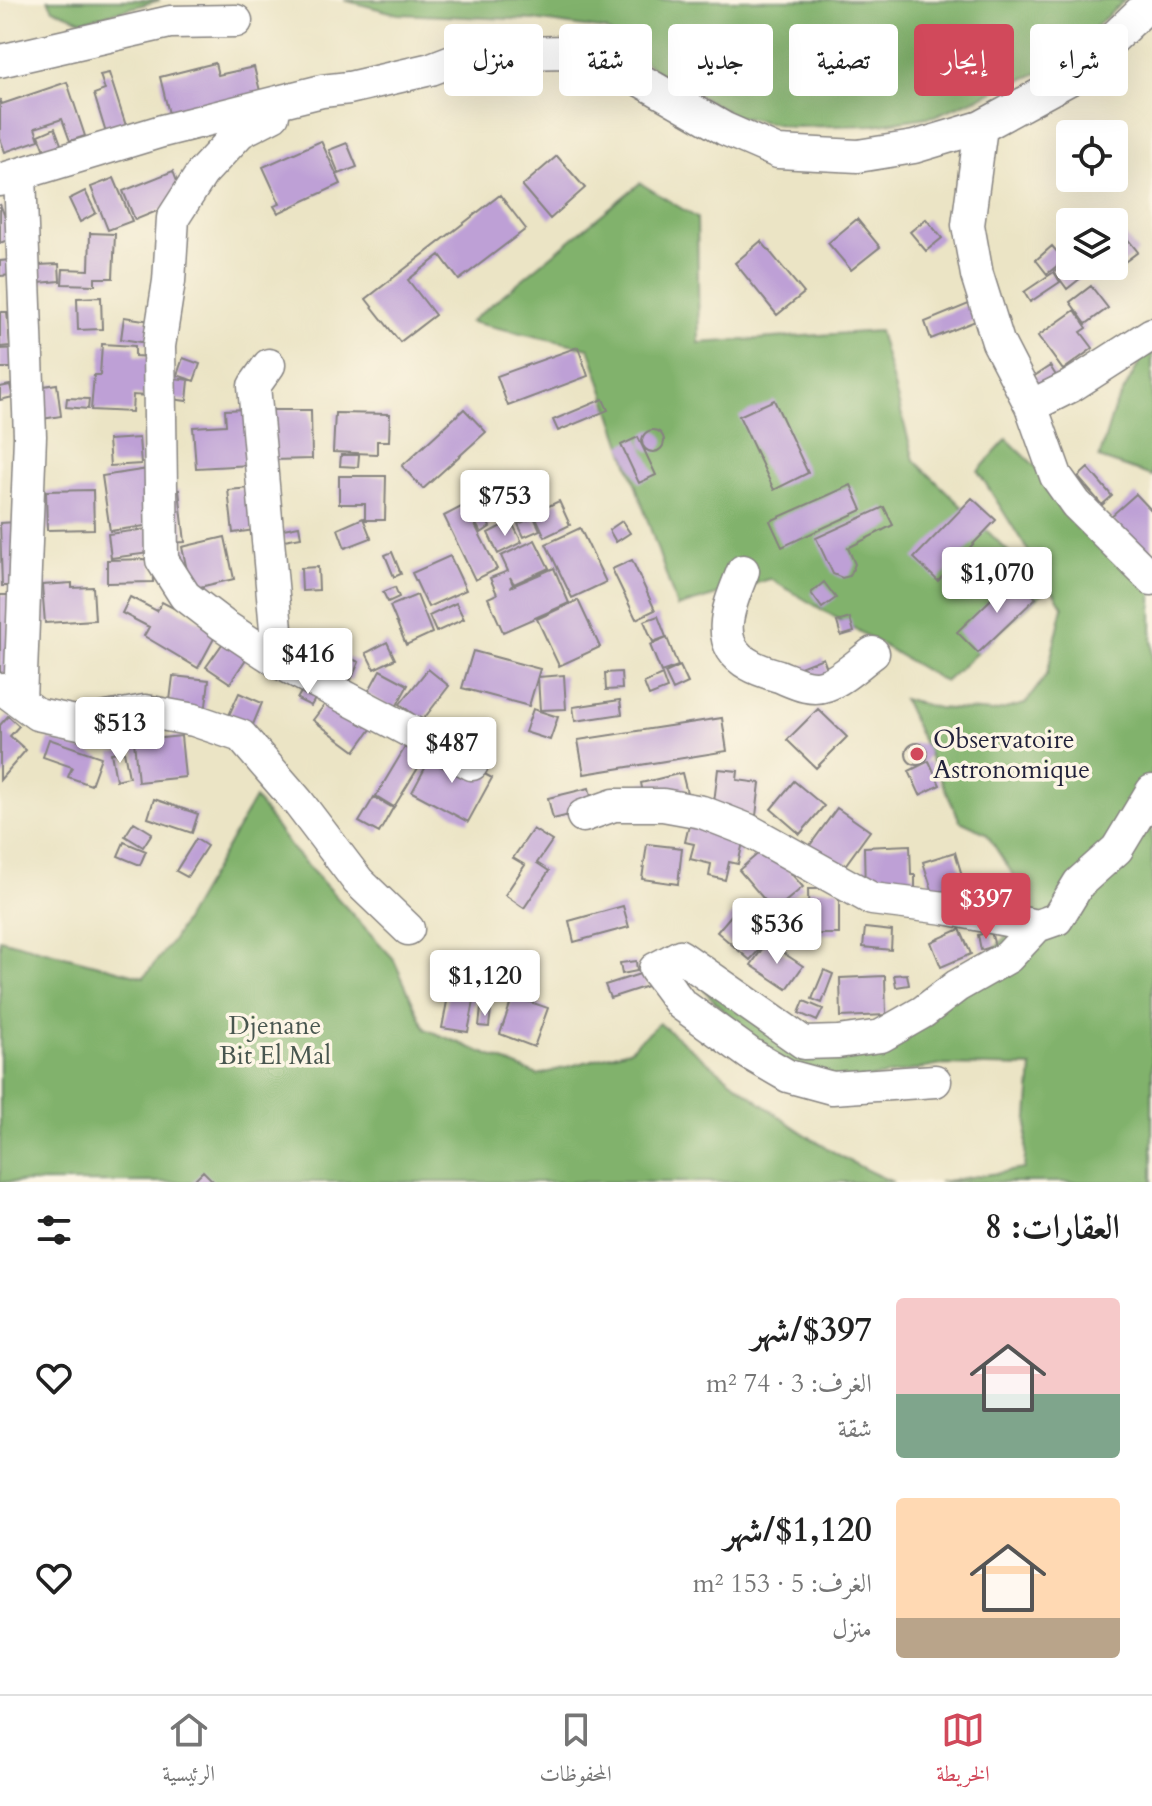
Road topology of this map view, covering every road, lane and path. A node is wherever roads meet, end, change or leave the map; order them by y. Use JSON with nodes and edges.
{"nodes":[{"id":1,"x":1152,"y":1,"type":"edge"},
{"id":2,"x":236,"y":21,"type":"dead end"},
{"id":3,"x":0,"y":61,"type":"edge"},
{"id":4,"x":322,"y":91,"type":"junction"},
{"id":5,"x":981,"y":127,"type":"junction"},
{"id":6,"x":10,"y":178,"type":"edge"},
{"id":7,"x":1152,"y":334,"type":"edge"},
{"id":8,"x":269,"y":365,"type":"dead end"},
{"id":9,"x":1031,"y":406,"type":"junction"},
{"id":10,"x":743,"y":571,"type":"dead end"},
{"id":11,"x":1152,"y":579,"type":"edge"},
{"id":12,"x":873,"y":653,"type":"dead end"},
{"id":13,"x":279,"y":662,"type":"junction"},
{"id":14,"x":10,"y":694,"type":"edge"},
{"id":15,"x":472,"y":764,"type":"dead end"},
{"id":16,"x":1152,"y":791,"type":"edge"},
{"id":17,"x":583,"y":816,"type":"dead end"},
{"id":18,"x":1037,"y":926,"type":"junction"},
{"id":19,"x":408,"y":929,"type":"dead end"},
{"id":20,"x":935,"y":1081,"type":"dead end"}],
"edges":[{"from":1,"to":5,"type":"street"},
{"from":2,"to":3,"type":"street"},
{"from":4,"to":5,"type":"street"},
{"from":4,"to":6,"type":"street"},
{"from":4,"to":13,"type":"street"},
{"from":5,"to":9,"type":"street"},
{"from":6,"to":14,"type":"street"},
{"from":7,"to":9,"type":"street"},
{"from":8,"to":13,"type":"street"},
{"from":9,"to":11,"type":"street"},
{"from":10,"to":12,"type":"street"},
{"from":13,"to":15,"type":"street"},
{"from":14,"to":19,"type":"street"},
{"from":16,"to":18,"type":"street"},
{"from":17,"to":18,"type":"street"},
{"from":18,"to":20,"type":"street"}]}
